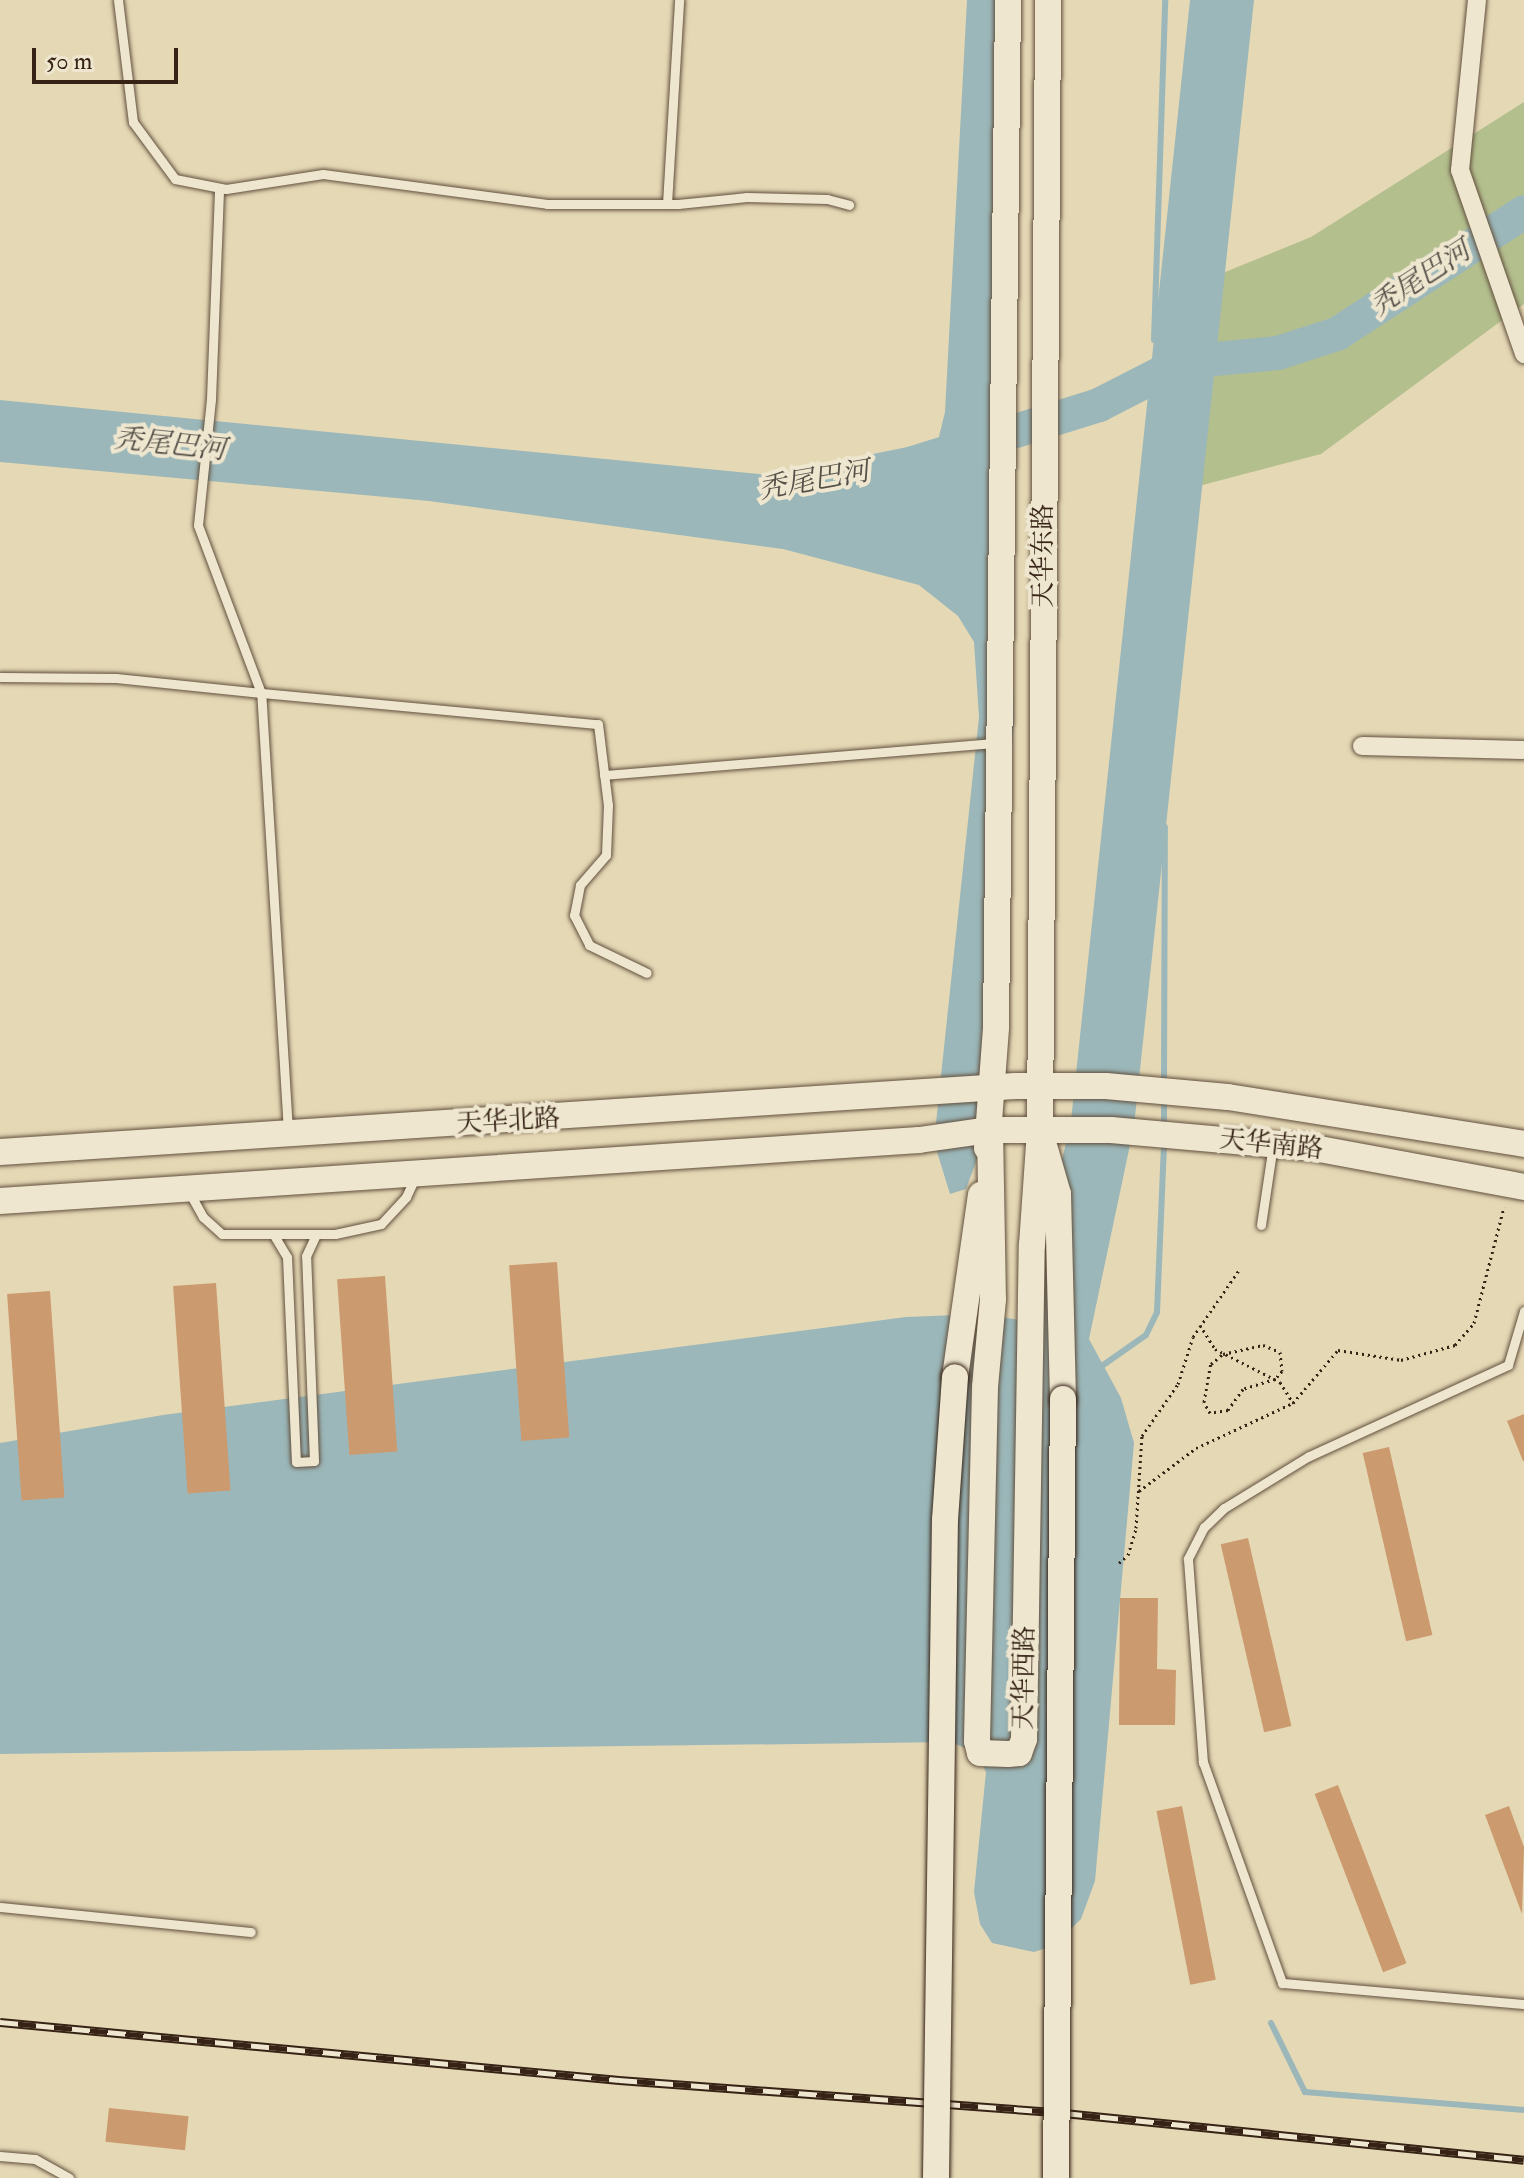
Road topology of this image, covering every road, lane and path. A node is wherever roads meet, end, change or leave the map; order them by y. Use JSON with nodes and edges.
{"nodes":[{"id":1,"x":118,"y":0,"type":"edge"},
{"id":2,"x":679,"y":0,"type":"edge"},
{"id":3,"x":1008,"y":0,"type":"edge"},
{"id":4,"x":1048,"y":0,"type":"edge"},
{"id":5,"x":1477,"y":0,"type":"edge"},
{"id":6,"x":219,"y":188,"type":"junction"},
{"id":7,"x":667,"y":204,"type":"junction"},
{"id":8,"x":849,"y":205,"type":"dead end"},
{"id":9,"x":1524,"y":354,"type":"edge"},
{"id":10,"x":0,"y":677,"type":"edge"},
{"id":11,"x":261,"y":693,"type":"junction"},
{"id":12,"x":1000,"y":743,"type":"junction"},
{"id":13,"x":1362,"y":746,"type":"dead end"},
{"id":14,"x":1524,"y":750,"type":"edge"},
{"id":15,"x":604,"y":775,"type":"junction"},
{"id":16,"x":647,"y":973,"type":"dead end"},
{"id":17,"x":1016,"y":1109,"type":"junction"},
{"id":18,"x":289,"y":1135,"type":"junction"},
{"id":19,"x":1524,"y":1144,"type":"edge"},
{"id":20,"x":1273,"y":1145,"type":"junction"},
{"id":21,"x":0,"y":1152,"type":"edge"},
{"id":22,"x":418,"y":1172,"type":"junction"},
{"id":23,"x":1517,"y":1186,"type":"edge"},
{"id":24,"x":187,"y":1187,"type":"junction"},
{"id":25,"x":0,"y":1201,"type":"edge"},
{"id":26,"x":1261,"y":1225,"type":"dead end"},
{"id":27,"x":316,"y":1235,"type":"junction"},
{"id":28,"x":275,"y":1237,"type":"junction"},
{"id":29,"x":1239,"y":1270,"type":"dead end"},
{"id":30,"x":1524,"y":1311,"type":"edge"},
{"id":31,"x":1200,"y":1325,"type":"junction"},
{"id":32,"x":1522,"y":1330,"type":"edge"},
{"id":33,"x":1223,"y":1354,"type":"junction"},
{"id":34,"x":1275,"y":1379,"type":"junction"},
{"id":35,"x":1293,"y":1403,"type":"junction"},
{"id":36,"x":1139,"y":1491,"type":"junction"},
{"id":37,"x":1119,"y":1563,"type":"dead end"},
{"id":38,"x":0,"y":1907,"type":"edge"},
{"id":39,"x":251,"y":1932,"type":"dead end"},
{"id":40,"x":1524,"y":2004,"type":"edge"},
{"id":41,"x":0,"y":2156,"type":"edge"},
{"id":42,"x":69,"y":2178,"type":"edge"},
{"id":43,"x":936,"y":2178,"type":"edge"},
{"id":44,"x":1056,"y":2178,"type":"edge"}],
"edges":[{"from":1,"to":6,"type":"lane"},
{"from":2,"to":7,"type":"lane"},
{"from":3,"to":12,"type":"main road","name":"天华东路"},
{"from":4,"to":17,"type":"main road","name":"天华东路"},
{"from":5,"to":9,"type":"street"},
{"from":6,"to":7,"type":"lane"},
{"from":6,"to":11,"type":"lane"},
{"from":7,"to":8,"type":"lane"},
{"from":10,"to":11,"type":"lane"},
{"from":11,"to":15,"type":"lane"},
{"from":11,"to":18,"type":"lane"},
{"from":12,"to":15,"type":"lane"},
{"from":12,"to":17,"type":"main road","name":"天华东路"},
{"from":13,"to":14,"type":"street"},
{"from":15,"to":16,"type":"lane"},
{"from":17,"to":17,"type":"main road","name":"天华西路"},
{"from":17,"to":18,"type":"main road","name":"天华北路"},
{"from":17,"to":19,"type":"main road","name":"天华南路"},
{"from":17,"to":20,"type":"main road","name":"天华南路"},
{"from":17,"to":22,"type":"main road","name":"天华北路"},
{"from":17,"to":43,"type":"main road","bridge":true},
{"from":17,"to":44,"type":"main road","name":"天华西路","bridge":true},
{"from":18,"to":21,"type":"main road","name":"天华北路"},
{"from":20,"to":23,"type":"main road","name":"天华南路"},
{"from":20,"to":26,"type":"lane"},
{"from":22,"to":24,"type":"main road","name":"天华北路"},
{"from":22,"to":27,"type":"lane"},
{"from":23,"to":35,"type":"path"},
{"from":24,"to":25,"type":"main road","name":"天华北路"},
{"from":24,"to":28,"type":"lane"},
{"from":27,"to":28,"type":"lane"},
{"from":27,"to":28,"type":"lane"},
{"from":29,"to":31,"type":"path"},
{"from":30,"to":32,"type":"lane"},
{"from":31,"to":33,"type":"path"},
{"from":31,"to":36,"type":"path"},
{"from":32,"to":40,"type":"lane"},
{"from":33,"to":34,"type":"path"},
{"from":33,"to":34,"type":"path"},
{"from":33,"to":34,"type":"path"},
{"from":34,"to":35,"type":"path"},
{"from":35,"to":36,"type":"path"},
{"from":36,"to":37,"type":"path"},
{"from":38,"to":39,"type":"lane"},
{"from":41,"to":42,"type":"lane"}]}
